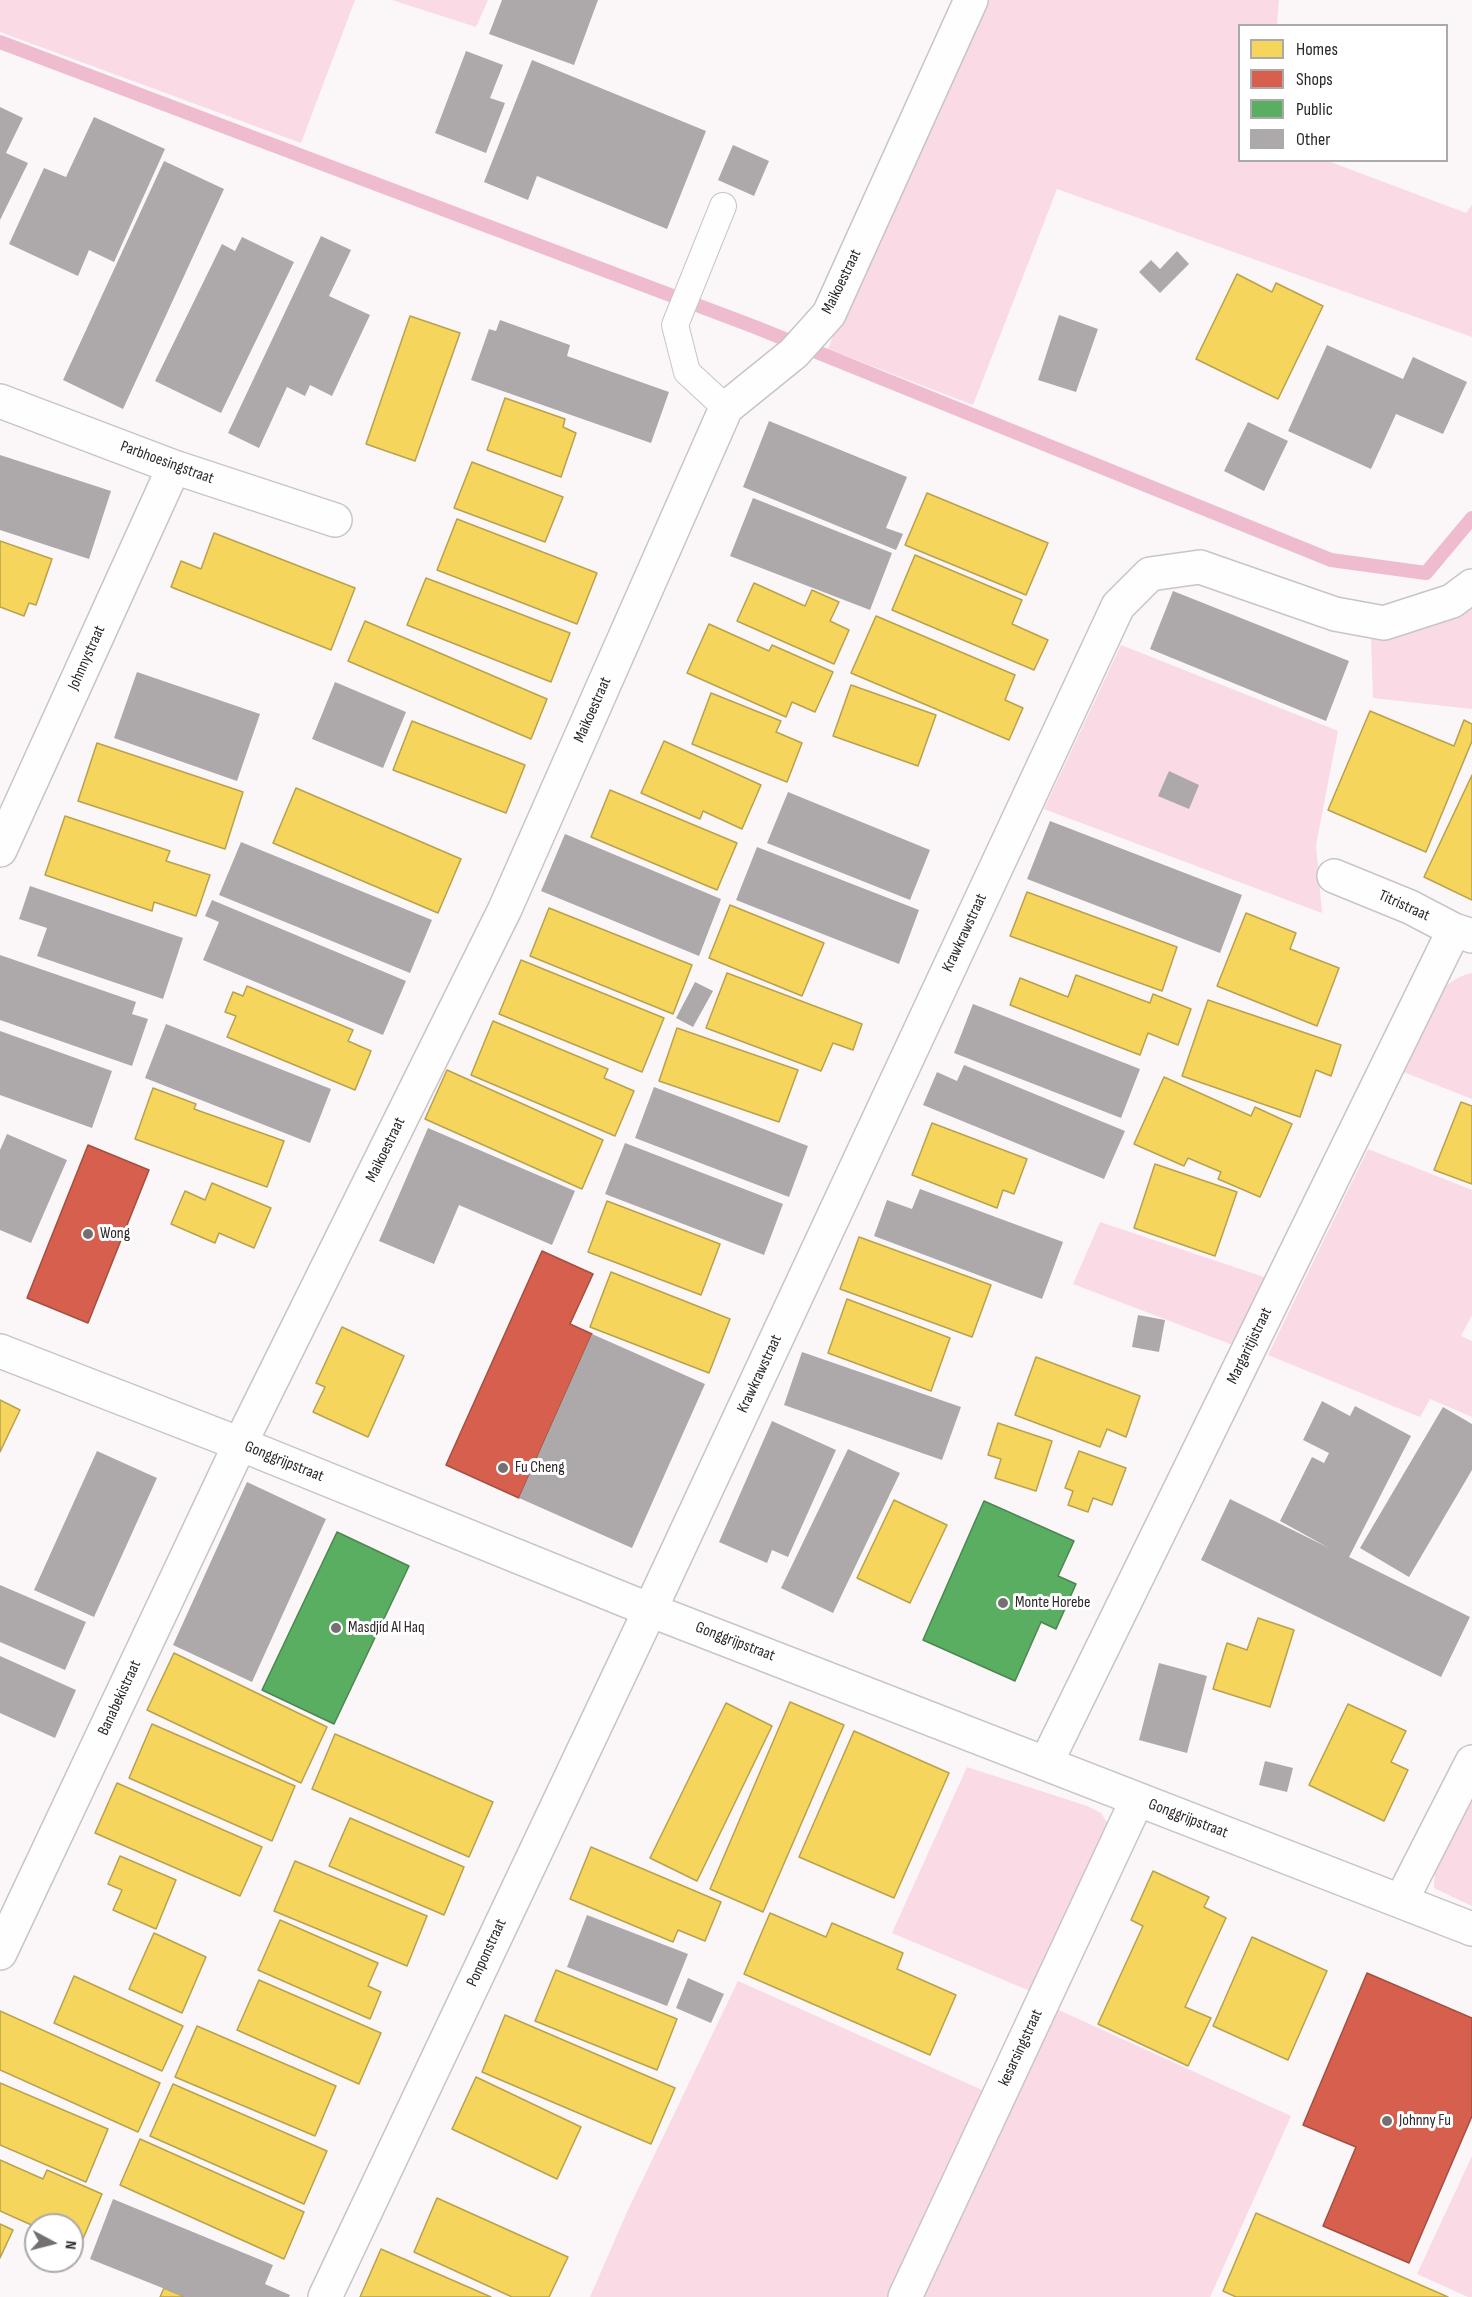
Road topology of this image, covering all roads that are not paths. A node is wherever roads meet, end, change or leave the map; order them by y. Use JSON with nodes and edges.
{"nodes":[{"id":1,"x":971,"y":0,"type":"edge"},
{"id":2,"x":723,"y":206,"type":"dead end"},
{"id":3,"x":0,"y":401,"type":"edge"},
{"id":4,"x":726,"y":408,"type":"junction"},
{"id":5,"x":174,"y":467,"type":"junction"},
{"id":6,"x":335,"y":520,"type":"dead end"},
{"id":7,"x":1472,"y":586,"type":"edge"},
{"id":8,"x":0,"y":850,"type":"edge"},
{"id":9,"x":1334,"y":876,"type":"dead end"},
{"id":10,"x":1463,"y":933,"type":"edge"},
{"id":11,"x":0,"y":1352,"type":"edge"},
{"id":12,"x":240,"y":1444,"type":"junction"},
{"id":13,"x":650,"y":1610,"type":"junction"},
{"id":14,"x":1472,"y":1762,"type":"edge"},
{"id":15,"x":1046,"y":1763,"type":"junction"},
{"id":16,"x":1137,"y":1800,"type":"junction"},
{"id":17,"x":1401,"y":1901,"type":"junction"},
{"id":18,"x":1472,"y":1929,"type":"edge"},
{"id":19,"x":0,"y":1953,"type":"edge"},
{"id":20,"x":325,"y":2297,"type":"edge"},
{"id":21,"x":904,"y":2297,"type":"edge"}],
"edges":[{"from":1,"to":4,"type":"street","name":"Maikoestraat"},
{"from":2,"to":4,"type":"lane"},
{"from":3,"to":5,"type":"street","name":"Parbhoesingstraat"},
{"from":4,"to":12,"type":"street","name":"Maikoestraat"},
{"from":5,"to":6,"type":"street","name":"Parbhoesingstraat"},
{"from":5,"to":8,"type":"street","name":"Johnnystraat"},
{"from":7,"to":13,"type":"street","name":"Krawkrawstraat"},
{"from":9,"to":10,"type":"street","name":"Titristraat"},
{"from":10,"to":15,"type":"street","name":"Margaritjistraat"},
{"from":11,"to":12,"type":"street","name":"Gonggrijpstraat"},
{"from":12,"to":13,"type":"street","name":"Gonggrijpstraat"},
{"from":12,"to":19,"type":"street","name":"Banabekistraat"},
{"from":13,"to":15,"type":"street","name":"Gonggrijpstraat"},
{"from":13,"to":20,"type":"street","name":"Ponponstraat"},
{"from":14,"to":17,"type":"street"},
{"from":15,"to":16,"type":"street","name":"Gonggrijpstraat"},
{"from":16,"to":17,"type":"street","name":"Gonggrijpstraat"},
{"from":16,"to":21,"type":"street","name":"kesarsingstraat"},
{"from":17,"to":18,"type":"street","name":"Gonggrijpstraat"}]}
